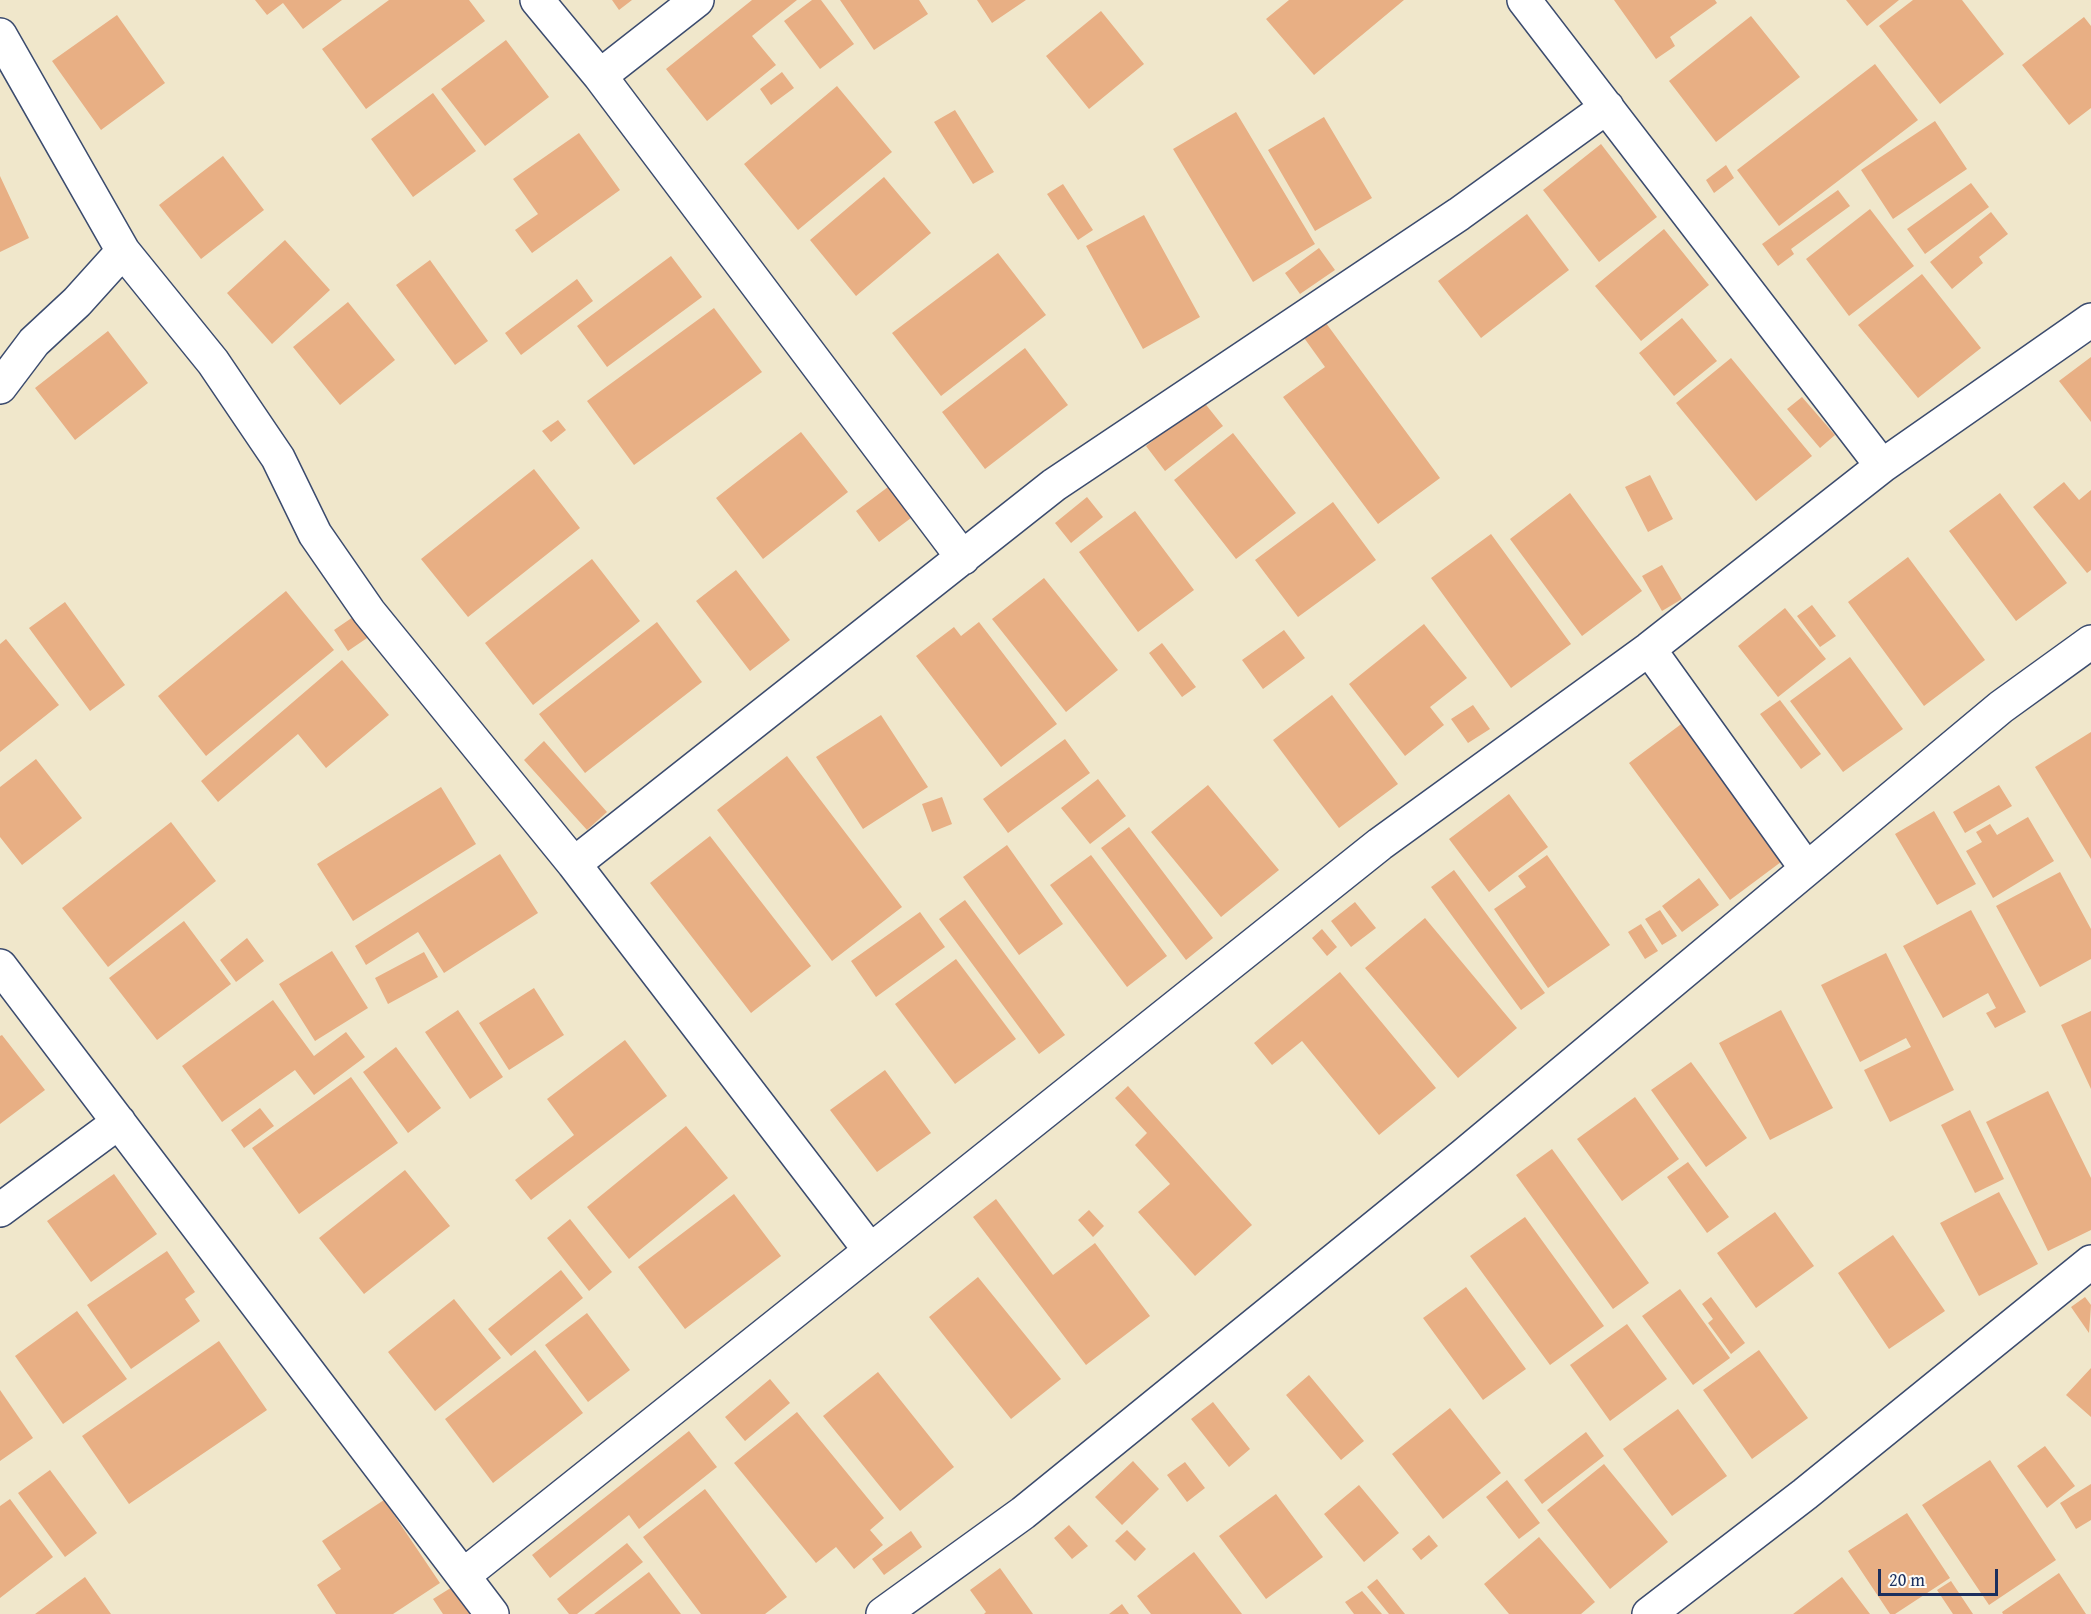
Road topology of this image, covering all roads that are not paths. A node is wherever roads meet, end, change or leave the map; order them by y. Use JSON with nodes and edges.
{"nodes":[{"id":1,"x":537,"y":0,"type":"edge"},
{"id":2,"x":696,"y":0,"type":"edge"},
{"id":3,"x":1524,"y":0,"type":"edge"},
{"id":4,"x":0,"y":35,"type":"edge"},
{"id":5,"x":600,"y":76,"type":"junction"},
{"id":6,"x":1607,"y":108,"type":"junction"},
{"id":7,"x":123,"y":251,"type":"junction"},
{"id":8,"x":2091,"y":320,"type":"edge"},
{"id":9,"x":0,"y":387,"type":"edge"},
{"id":10,"x":1882,"y":465,"type":"junction"},
{"id":11,"x":963,"y":558,"type":"junction"},
{"id":12,"x":2091,"y":642,"type":"edge"},
{"id":13,"x":1649,"y":649,"type":"junction"},
{"id":14,"x":574,"y":864,"type":"junction"},
{"id":15,"x":1806,"y":868,"type":"junction"},
{"id":16,"x":0,"y":966,"type":"edge"},
{"id":17,"x":119,"y":1122,"type":"junction"},
{"id":18,"x":0,"y":1210,"type":"edge"},
{"id":19,"x":869,"y":1249,"type":"junction"},
{"id":20,"x":2091,"y":1262,"type":"edge"},
{"id":21,"x":464,"y":1575,"type":"junction"},
{"id":22,"x":492,"y":1614,"type":"edge"},
{"id":23,"x":883,"y":1614,"type":"edge"},
{"id":24,"x":1650,"y":1614,"type":"edge"}],
"edges":[{"from":1,"to":5,"type":"street"},
{"from":2,"to":5,"type":"street"},
{"from":3,"to":6,"type":"street"},
{"from":4,"to":7,"type":"street"},
{"from":5,"to":11,"type":"street"},
{"from":6,"to":10,"type":"street"},
{"from":6,"to":11,"type":"street"},
{"from":7,"to":9,"type":"street"},
{"from":7,"to":14,"type":"street"},
{"from":8,"to":10,"type":"street"},
{"from":10,"to":13,"type":"street"},
{"from":11,"to":14,"type":"street"},
{"from":12,"to":15,"type":"street"},
{"from":13,"to":15,"type":"street"},
{"from":13,"to":19,"type":"street"},
{"from":14,"to":19,"type":"street"},
{"from":15,"to":23,"type":"street"},
{"from":16,"to":17,"type":"street"},
{"from":17,"to":18,"type":"street"},
{"from":17,"to":21,"type":"street"},
{"from":19,"to":21,"type":"street"},
{"from":20,"to":24,"type":"street"},
{"from":21,"to":22,"type":"street"}]}
